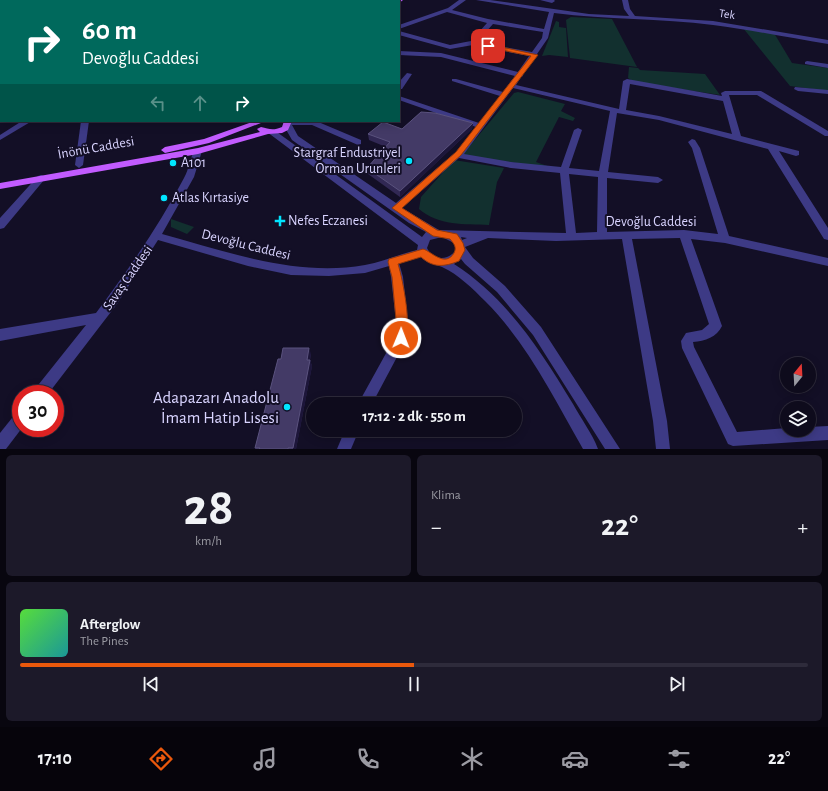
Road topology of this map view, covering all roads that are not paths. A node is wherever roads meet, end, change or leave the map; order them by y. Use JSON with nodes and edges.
{"nodes":[{"id":1,"x":463,"y":0,"type":"edge"},
{"id":2,"x":480,"y":0,"type":"edge"},
{"id":3,"x":543,"y":0,"type":"edge"},
{"id":4,"x":625,"y":0,"type":"edge"},
{"id":5,"x":552,"y":1,"type":"dead end"},
{"id":6,"x":446,"y":10,"type":"junction"},
{"id":7,"x":552,"y":11,"type":"junction"},
{"id":8,"x":633,"y":17,"type":"junction"},
{"id":9,"x":491,"y":22,"type":"junction"},
{"id":10,"x":400,"y":27,"type":"edge"},
{"id":11,"x":547,"y":31,"type":"junction"},
{"id":12,"x":400,"y":33,"type":"edge"},
{"id":13,"x":828,"y":42,"type":"edge"},
{"id":14,"x":473,"y":43,"type":"junction"},
{"id":15,"x":400,"y":53,"type":"edge"},
{"id":16,"x":535,"y":55,"type":"junction"},
{"id":17,"x":806,"y":62,"type":"dead end"},
{"id":18,"x":828,"y":66,"type":"edge"},
{"id":19,"x":409,"y":74,"type":"dead end"},
{"id":20,"x":521,"y":74,"type":"junction"},
{"id":21,"x":454,"y":80,"type":"dead end"},
{"id":22,"x":400,"y":86,"type":"edge"},
{"id":23,"x":512,"y":86,"type":"junction"},
{"id":24,"x":798,"y":88,"type":"dead end"},
{"id":25,"x":828,"y":92,"type":"edge"},
{"id":26,"x":505,"y":95,"type":"junction"},
{"id":27,"x":400,"y":98,"type":"edge"},
{"id":28,"x":727,"y":99,"type":"junction"},
{"id":29,"x":618,"y":111,"type":"junction"},
{"id":30,"x":26,"y":122,"type":"edge"},
{"id":31,"x":85,"y":122,"type":"edge"},
{"id":32,"x":260,"y":122,"type":"edge"},
{"id":33,"x":262,"y":122,"type":"edge"},
{"id":34,"x":288,"y":123,"type":"edge"},
{"id":35,"x":815,"y":125,"type":"junction"},
{"id":36,"x":481,"y":126,"type":"junction"},
{"id":37,"x":828,"y":126,"type":"edge"},
{"id":38,"x":578,"y":130,"type":"dead end"},
{"id":39,"x":269,"y":132,"type":"junction"},
{"id":40,"x":828,"y":134,"type":"edge"},
{"id":41,"x":737,"y":137,"type":"junction"},
{"id":42,"x":0,"y":138,"type":"edge"},
{"id":43,"x":358,"y":142,"type":"dead end"},
{"id":44,"x":692,"y":142,"type":"dead end"},
{"id":45,"x":771,"y":146,"type":"junction"},
{"id":46,"x":198,"y":147,"type":"junction"},
{"id":47,"x":796,"y":153,"type":"dead end"},
{"id":48,"x":457,"y":155,"type":"junction"},
{"id":49,"x":78,"y":165,"type":"junction"},
{"id":50,"x":564,"y":171,"type":"junction"},
{"id":51,"x":603,"y":176,"type":"junction"},
{"id":52,"x":41,"y":178,"type":"junction"},
{"id":53,"x":0,"y":180,"type":"edge"},
{"id":54,"x":658,"y":180,"type":"dead end"},
{"id":55,"x":0,"y":186,"type":"edge"},
{"id":56,"x":396,"y":208,"type":"junction"},
{"id":57,"x":823,"y":219,"type":"edge"},
{"id":58,"x":0,"y":225,"type":"edge"},
{"id":59,"x":439,"y":233,"type":"junction"},
{"id":60,"x":684,"y":234,"type":"junction"},
{"id":61,"x":496,"y":235,"type":"junction"},
{"id":62,"x":157,"y":236,"type":"junction"},
{"id":63,"x":602,"y":236,"type":"junction"},
{"id":64,"x":626,"y":236,"type":"junction"},
{"id":65,"x":828,"y":236,"type":"edge"},
{"id":66,"x":571,"y":237,"type":"junction"},
{"id":67,"x":725,"y":239,"type":"junction"},
{"id":68,"x":423,"y":248,"type":"junction"},
{"id":69,"x":460,"y":248,"type":"junction"},
{"id":70,"x":393,"y":262,"type":"junction"},
{"id":71,"x":828,"y":262,"type":"edge"},
{"id":72,"x":444,"y":263,"type":"junction"},
{"id":73,"x":99,"y":318,"type":"junction"},
{"id":74,"x":0,"y":335,"type":"edge"},
{"id":75,"x":47,"y":385,"type":"edge"},
{"id":76,"x":369,"y":397,"type":"edge"},
{"id":77,"x":12,"y":430,"type":"edge"},
{"id":78,"x":828,"y":433,"type":"edge"},
{"id":79,"x":349,"y":437,"type":"edge"},
{"id":80,"x":0,"y":445,"type":"edge"},
{"id":81,"x":344,"y":449,"type":"edge"},
{"id":82,"x":591,"y":449,"type":"edge"},
{"id":83,"x":613,"y":449,"type":"edge"},
{"id":84,"x":663,"y":449,"type":"edge"}],
"edges":[{"from":1,"to":6,"type":"street"},
{"from":2,"to":7,"type":"street","name":"Tek"},
{"from":3,"to":5,"type":"street"},
{"from":4,"to":8,"type":"street"},
{"from":6,"to":9,"type":"street"},
{"from":6,"to":10,"type":"street"},
{"from":7,"to":8,"type":"street","name":"Tek"},
{"from":7,"to":11,"type":"street"},
{"from":8,"to":13,"type":"street","name":"Tek"},
{"from":9,"to":11,"type":"street"},
{"from":9,"to":14,"type":"street"},
{"from":11,"to":16,"type":"street"},
{"from":12,"to":14,"type":"street"},
{"from":14,"to":16,"type":"street"},
{"from":15,"to":20,"type":"street"},
{"from":16,"to":20,"type":"street"},
{"from":17,"to":18,"type":"street"},
{"from":19,"to":22,"type":"street"},
{"from":20,"to":23,"type":"street"},
{"from":21,"to":26,"type":"street"},
{"from":23,"to":26,"type":"street"},
{"from":23,"to":29,"type":"street"},
{"from":24,"to":25,"type":"street"},
{"from":26,"to":36,"type":"street"},
{"from":27,"to":36,"type":"street"},
{"from":28,"to":29,"type":"street"},
{"from":28,"to":35,"type":"street"},
{"from":28,"to":41,"type":"street"},
{"from":29,"to":41,"type":"street"},
{"from":29,"to":51,"type":"street"},
{"from":30,"to":42,"type":"street"},
{"from":31,"to":49,"type":"street"},
{"from":32,"to":46,"type":"main road"},
{"from":33,"to":39,"type":"main road"},
{"from":34,"to":39,"type":"main road"},
{"from":34,"to":43,"type":"street"},
{"from":34,"to":56,"type":"street"},
{"from":35,"to":37,"type":"street"},
{"from":35,"to":40,"type":"street"},
{"from":36,"to":48,"type":"street"},
{"from":38,"to":50,"type":"street"},
{"from":39,"to":46,"type":"main road"},
{"from":39,"to":68,"type":"street"},
{"from":41,"to":45,"type":"street"},
{"from":44,"to":67,"type":"street"},
{"from":45,"to":47,"type":"street"},
{"from":45,"to":57,"type":"street"},
{"from":46,"to":49,"type":"main road","name":"İnönü Caddesi"},
{"from":46,"to":52,"type":"main road","name":"İnönü Caddesi"},
{"from":46,"to":62,"type":"street","name":"Savaş Caddesi"},
{"from":48,"to":50,"type":"street"},
{"from":48,"to":56,"type":"street"},
{"from":49,"to":53,"type":"main road","name":"İnönü Caddesi"},
{"from":50,"to":51,"type":"street"},
{"from":50,"to":66,"type":"street"},
{"from":51,"to":54,"type":"street"},
{"from":51,"to":63,"type":"street"},
{"from":52,"to":55,"type":"main road","name":"İnönü Caddesi"},
{"from":52,"to":58,"type":"street"},
{"from":56,"to":59,"type":"street"},
{"from":57,"to":65,"type":"street"},
{"from":59,"to":61,"type":"street"},
{"from":59,"to":68,"type":"street"},
{"from":59,"to":69,"type":"street"},
{"from":60,"to":64,"type":"street","name":"Devoğlu Caddesi"},
{"from":60,"to":67,"type":"street","name":"Devoğlu Caddesi"},
{"from":60,"to":78,"type":"street"},
{"from":61,"to":66,"type":"street","name":"Devoğlu Caddesi"},
{"from":61,"to":69,"type":"street"},
{"from":62,"to":70,"type":"street","name":"Devoğlu Caddesi"},
{"from":62,"to":73,"type":"street","name":"Savaş Caddesi"},
{"from":63,"to":64,"type":"street","name":"Devoğlu Caddesi"},
{"from":63,"to":66,"type":"street","name":"Devoğlu Caddesi"},
{"from":64,"to":84,"type":"street"},
{"from":67,"to":71,"type":"street","name":"Devoğlu Caddesi"},
{"from":68,"to":70,"type":"street","name":"Devoğlu Caddesi"},
{"from":68,"to":72,"type":"street"},
{"from":69,"to":72,"type":"street"},
{"from":69,"to":83,"type":"street"},
{"from":70,"to":76,"type":"street"},
{"from":72,"to":82,"type":"street"},
{"from":73,"to":74,"type":"street"},
{"from":73,"to":75,"type":"street","name":"Savaş Caddesi"},
{"from":77,"to":80,"type":"street"},
{"from":79,"to":81,"type":"street"}]}
